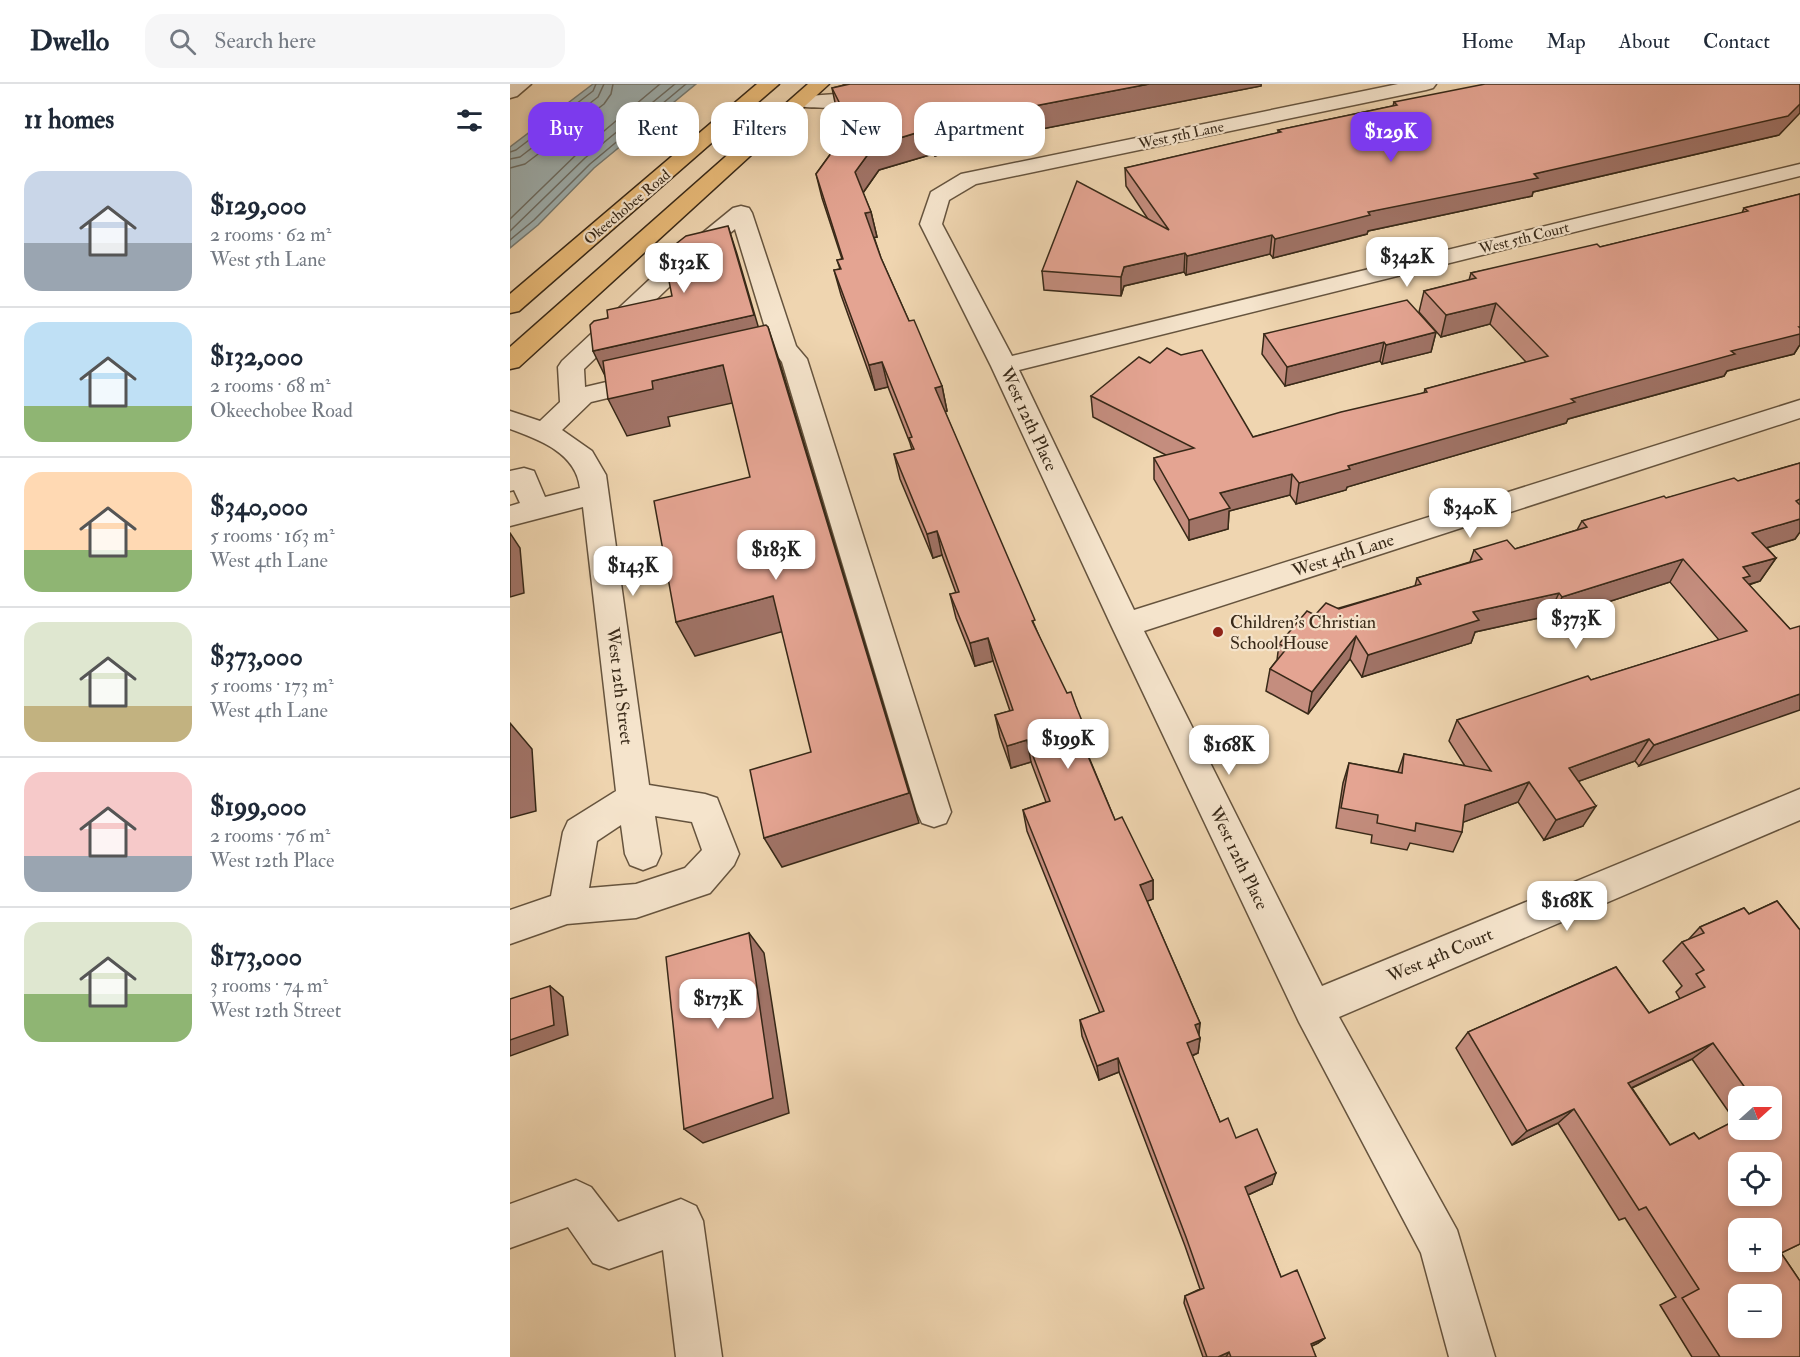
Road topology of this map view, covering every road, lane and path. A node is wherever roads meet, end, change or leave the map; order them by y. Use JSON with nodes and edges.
{"nodes":[{"id":1,"x":521,"y":84,"type":"edge"},
{"id":2,"x":769,"y":84,"type":"edge"},
{"id":3,"x":819,"y":84,"type":"edge"},
{"id":4,"x":856,"y":84,"type":"edge"},
{"id":5,"x":1426,"y":84,"type":"edge"},
{"id":6,"x":510,"y":92,"type":"edge"},
{"id":7,"x":801,"y":101,"type":"junction"},
{"id":8,"x":1800,"y":170,"type":"edge"},
{"id":9,"x":939,"y":196,"type":"joint"},
{"id":10,"x":510,"y":306,"type":"edge"},
{"id":11,"x":784,"y":349,"type":"junction"},
{"id":12,"x":510,"y":361,"type":"edge"},
{"id":13,"x":1004,"y":366,"type":"junction"},
{"id":14,"x":705,"y":367,"type":"edge"},
{"id":15,"x":671,"y":375,"type":"edge"},
{"id":16,"x":573,"y":404,"type":"junction"},
{"id":17,"x":1800,"y":409,"type":"edge"},
{"id":18,"x":510,"y":420,"type":"edge"},
{"id":19,"x":545,"y":432,"type":"junction"},
{"id":20,"x":510,"y":481,"type":"edge"},
{"id":21,"x":595,"y":494,"type":"junction"},
{"id":22,"x":523,"y":513,"type":"edge"},
{"id":23,"x":1126,"y":625,"type":"junction"},
{"id":24,"x":634,"y":798,"type":"junction"},
{"id":25,"x":1799,"y":807,"type":"edge"},
{"id":26,"x":934,"y":812,"type":"dead end"},
{"id":27,"x":643,"y":854,"type":"dead end"},
{"id":28,"x":567,"y":908,"type":"junction"},
{"id":29,"x":510,"y":927,"type":"edge"},
{"id":30,"x":1313,"y":1009,"type":"junction"},
{"id":31,"x":510,"y":1226,"type":"edge"},
{"id":32,"x":699,"y":1357,"type":"edge"},
{"id":33,"x":1472,"y":1357,"type":"edge"}],
"edges":[{"from":1,"to":6,"type":"street"},
{"from":2,"to":10,"type":"highway","name":"Okeechobee Road"},
{"from":3,"to":7,"type":"highway"},
{"from":4,"to":7,"type":"street"},
{"from":5,"to":9,"type":"street","name":"West 5th Lane"},
{"from":7,"to":12,"type":"highway"},
{"from":8,"to":13,"type":"street","name":"West 5th Court"},
{"from":9,"to":13,"type":"street","name":"West 12th Place"},
{"from":11,"to":14,"type":"street"},
{"from":11,"to":16,"type":"street"},
{"from":11,"to":26,"type":"street"},
{"from":13,"to":23,"type":"street","name":"West 12th Place"},
{"from":15,"to":16,"type":"street"},
{"from":16,"to":19,"type":"street"},
{"from":17,"to":23,"type":"street","name":"West 4th Lane"},
{"from":18,"to":19,"type":"street","name":"West 12th Street"},
{"from":19,"to":21,"type":"street","name":"West 12th Street"},
{"from":20,"to":22,"type":"street"},
{"from":21,"to":22,"type":"street"},
{"from":21,"to":24,"type":"street","name":"West 12th Street"},
{"from":23,"to":30,"type":"street","name":"West 12th Place"},
{"from":24,"to":27,"type":"street","name":"West 12th Street"},
{"from":24,"to":28,"type":"street"},
{"from":24,"to":28,"type":"street"},
{"from":25,"to":30,"type":"street","name":"West 4th Court"},
{"from":28,"to":29,"type":"street"},
{"from":30,"to":33,"type":"street","name":"West 12th Place"},
{"from":31,"to":32,"type":"street"}]}
